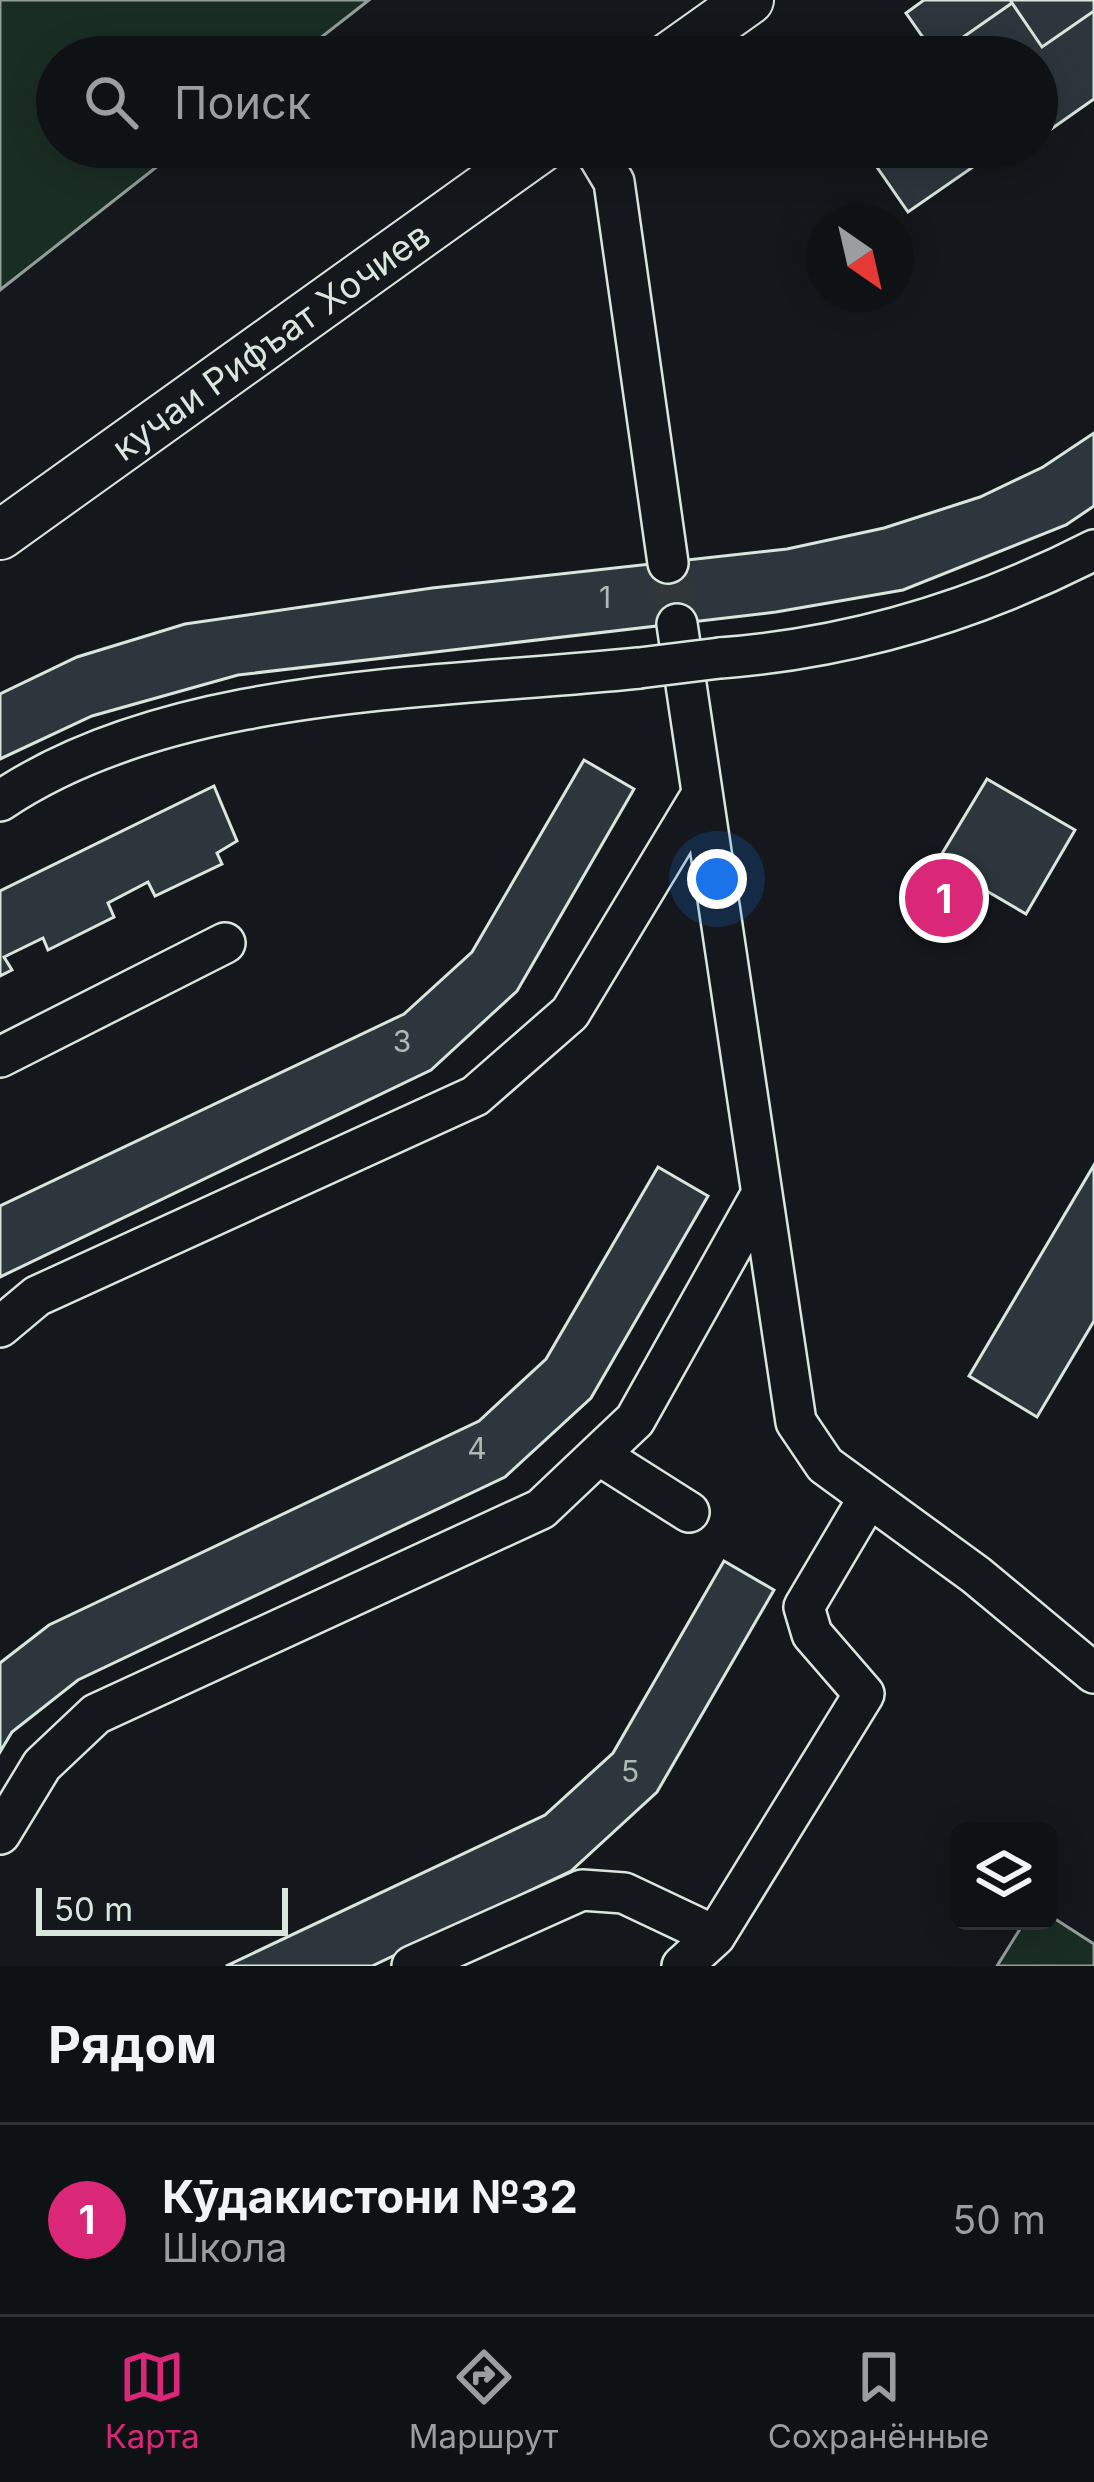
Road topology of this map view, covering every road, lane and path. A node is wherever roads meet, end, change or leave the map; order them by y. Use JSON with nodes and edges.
{"nodes":[{"id":1,"x":749,"y":0,"type":"edge"},
{"id":2,"x":698,"y":36,"type":"edge"},
{"id":3,"x":513,"y":168,"type":"edge"},
{"id":4,"x":606,"y":168,"type":"edge"},
{"id":5,"x":0,"y":535,"type":"edge"},
{"id":6,"x":1094,"y":550,"type":"edge"},
{"id":7,"x":668,"y":563,"type":"tunnel mouth"},
{"id":8,"x":677,"y":624,"type":"tunnel mouth"},
{"id":9,"x":702,"y":794,"type":"junction"},
{"id":10,"x":0,"y":801,"type":"edge"},
{"id":11,"x":225,"y":943,"type":"dead end"},
{"id":12,"x":0,"y":1057,"type":"edge"},
{"id":13,"x":761,"y":1195,"type":"junction"},
{"id":14,"x":0,"y":1328,"type":"edge"},
{"id":15,"x":599,"y":1455,"type":"junction"},
{"id":16,"x":869,"y":1497,"type":"junction"},
{"id":17,"x":688,"y":1512,"type":"dead end"},
{"id":18,"x":1094,"y":1673,"type":"edge"},
{"id":19,"x":0,"y":1834,"type":"edge"},
{"id":20,"x":715,"y":1936,"type":"junction"},
{"id":21,"x":412,"y":1966,"type":"edge"},
{"id":22,"x":682,"y":1966,"type":"edge"}],
"edges":[{"from":1,"to":2,"type":"main road"},
{"from":3,"to":5,"type":"main road","name":"кучаи Рифъат Хочиев"},
{"from":4,"to":7,"type":"street"},
{"from":6,"to":10,"type":"street","bridge":true},
{"from":8,"to":9,"type":"street"},
{"from":9,"to":13,"type":"street"},
{"from":9,"to":14,"type":"street"},
{"from":11,"to":12,"type":"street"},
{"from":13,"to":15,"type":"street"},
{"from":13,"to":16,"type":"street"},
{"from":15,"to":17,"type":"street"},
{"from":15,"to":19,"type":"street"},
{"from":16,"to":18,"type":"street"},
{"from":16,"to":20,"type":"street"},
{"from":20,"to":21,"type":"street"},
{"from":20,"to":22,"type":"street"}]}
